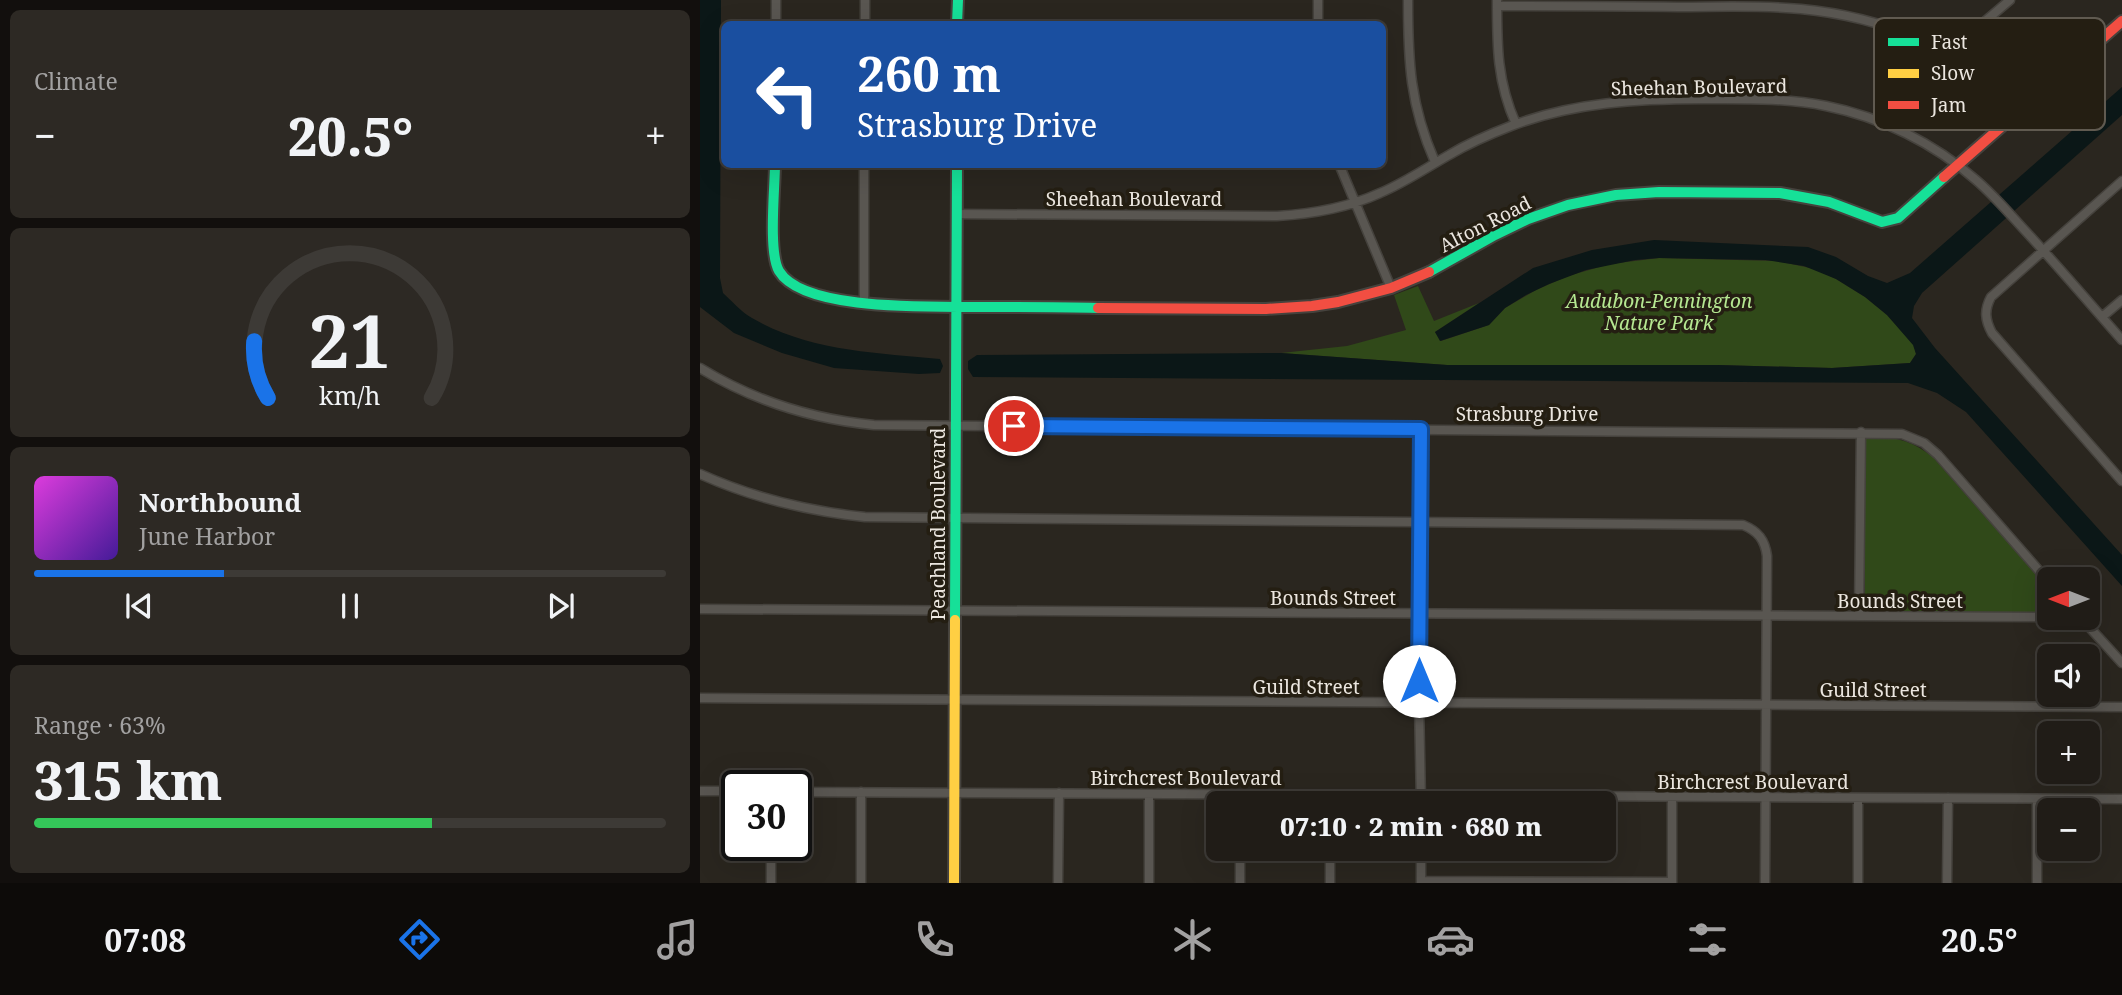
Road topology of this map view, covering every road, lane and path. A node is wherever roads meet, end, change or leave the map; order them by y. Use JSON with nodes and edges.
{"nodes":[{"id":1,"x":776,"y":0,"type":"edge"},
{"id":2,"x":865,"y":0,"type":"edge"},
{"id":3,"x":958,"y":0,"type":"edge"},
{"id":4,"x":1318,"y":0,"type":"edge"},
{"id":5,"x":1408,"y":0,"type":"edge"},
{"id":6,"x":2010,"y":0,"type":"edge"},
{"id":7,"x":1497,"y":3,"type":"edge"},
{"id":8,"x":1989,"y":18,"type":"edge"},
{"id":9,"x":776,"y":21,"type":"edge"},
{"id":10,"x":865,"y":21,"type":"edge"},
{"id":11,"x":957,"y":21,"type":"edge"},
{"id":12,"x":1318,"y":21,"type":"edge"},
{"id":13,"x":2122,"y":21,"type":"edge"},
{"id":14,"x":1874,"y":22,"type":"edge"},
{"id":15,"x":2105,"y":36,"type":"edge"},
{"id":16,"x":1874,"y":120,"type":"edge"},
{"id":17,"x":1516,"y":124,"type":"junction"},
{"id":18,"x":1897,"y":130,"type":"edge"},
{"id":19,"x":1998,"y":130,"type":"edge"},
{"id":20,"x":1435,"y":162,"type":"junction"},
{"id":21,"x":1958,"y":165,"type":"junction"},
{"id":22,"x":775,"y":168,"type":"edge"},
{"id":23,"x":864,"y":168,"type":"edge"},
{"id":24,"x":957,"y":168,"type":"edge"},
{"id":25,"x":1341,"y":168,"type":"edge"},
{"id":26,"x":2122,"y":181,"type":"edge"},
{"id":27,"x":1355,"y":203,"type":"junction"},
{"id":28,"x":957,"y":214,"type":"junction"},
{"id":29,"x":2043,"y":250,"type":"junction"},
{"id":30,"x":1391,"y":288,"type":"junction"},
{"id":31,"x":2122,"y":300,"type":"edge"},
{"id":32,"x":864,"y":304,"type":"junction"},
{"id":33,"x":956,"y":306,"type":"junction"},
{"id":34,"x":2102,"y":317,"type":"junction"},
{"id":35,"x":2122,"y":340,"type":"edge"},
{"id":36,"x":700,"y":368,"type":"edge"},
{"id":37,"x":956,"y":426,"type":"junction"},
{"id":38,"x":1421,"y":429,"type":"junction"},
{"id":39,"x":1861,"y":432,"type":"junction"},
{"id":40,"x":700,"y":474,"type":"edge"},
{"id":41,"x":2122,"y":481,"type":"edge"},
{"id":42,"x":955,"y":518,"type":"junction"},
{"id":43,"x":1420,"y":521,"type":"junction"},
{"id":44,"x":2037,"y":568,"type":"edge"},
{"id":45,"x":700,"y":609,"type":"edge"},
{"id":46,"x":955,"y":611,"type":"junction"},
{"id":47,"x":1420,"y":614,"type":"junction"},
{"id":48,"x":1767,"y":616,"type":"junction"},
{"id":49,"x":1859,"y":617,"type":"junction"},
{"id":50,"x":2037,"y":617,"type":"edge"},
{"id":51,"x":2092,"y":630,"type":"edge"},
{"id":52,"x":2122,"y":663,"type":"edge"},
{"id":53,"x":700,"y":698,"type":"edge"},
{"id":54,"x":955,"y":700,"type":"junction"},
{"id":55,"x":1419,"y":703,"type":"junction"},
{"id":56,"x":1766,"y":706,"type":"junction"},
{"id":57,"x":2122,"y":707,"type":"edge"},
{"id":58,"x":700,"y":791,"type":"edge"},
{"id":59,"x":721,"y":791,"type":"edge"},
{"id":60,"x":1421,"y":791,"type":"edge"},
{"id":61,"x":812,"y":792,"type":"edge"},
{"id":62,"x":861,"y":792,"type":"junction"},
{"id":63,"x":954,"y":793,"type":"junction"},
{"id":64,"x":1059,"y":793,"type":"junction"},
{"id":65,"x":1149,"y":794,"type":"junction"},
{"id":66,"x":1206,"y":797,"type":"edge"},
{"id":67,"x":1616,"y":797,"type":"edge"},
{"id":68,"x":1672,"y":797,"type":"junction"},
{"id":69,"x":1766,"y":798,"type":"junction"},
{"id":70,"x":1858,"y":798,"type":"junction"},
{"id":71,"x":1948,"y":798,"type":"junction"},
{"id":72,"x":2037,"y":799,"type":"edge"},
{"id":73,"x":2100,"y":799,"type":"edge"},
{"id":74,"x":2122,"y":799,"type":"edge"},
{"id":75,"x":771,"y":861,"type":"edge"},
{"id":76,"x":1240,"y":861,"type":"edge"},
{"id":77,"x":1330,"y":861,"type":"edge"},
{"id":78,"x":1421,"y":861,"type":"edge"},
{"id":79,"x":2037,"y":861,"type":"edge"},
{"id":80,"x":1421,"y":882,"type":"edge"},
{"id":81,"x":771,"y":883,"type":"edge"},
{"id":82,"x":861,"y":883,"type":"edge"},
{"id":83,"x":954,"y":883,"type":"edge"},
{"id":84,"x":1058,"y":883,"type":"edge"},
{"id":85,"x":1149,"y":883,"type":"edge"},
{"id":86,"x":1240,"y":883,"type":"edge"},
{"id":87,"x":1330,"y":883,"type":"edge"},
{"id":88,"x":1672,"y":883,"type":"edge"},
{"id":89,"x":1765,"y":883,"type":"edge"},
{"id":90,"x":1858,"y":883,"type":"edge"},
{"id":91,"x":1947,"y":883,"type":"edge"},
{"id":92,"x":2037,"y":883,"type":"edge"}],
"edges":[{"from":1,"to":9,"type":"street"},
{"from":2,"to":10,"type":"street"},
{"from":3,"to":11,"type":"street"},
{"from":4,"to":12,"type":"street"},
{"from":5,"to":20,"type":"street"},
{"from":6,"to":8,"type":"street"},
{"from":7,"to":14,"type":"street"},
{"from":7,"to":17,"type":"street"},
{"from":13,"to":15,"type":"street","name":"Alton Road"},
{"from":16,"to":17,"type":"street","name":"Sheehan Boulevard"},
{"from":17,"to":20,"type":"street","name":"Sheehan Boulevard"},
{"from":18,"to":21,"type":"street","name":"Sheehan Boulevard"},
{"from":19,"to":21,"type":"street","name":"Alton Road"},
{"from":20,"to":27,"type":"street","name":"Sheehan Boulevard"},
{"from":21,"to":29,"type":"street","name":"Sheehan Boulevard"},
{"from":21,"to":30,"type":"street","name":"Alton Road"},
{"from":22,"to":32,"type":"street","name":"Alton Road"},
{"from":23,"to":32,"type":"street"},
{"from":24,"to":28,"type":"street","name":"Peachland Boulevard"},
{"from":25,"to":27,"type":"street"},
{"from":26,"to":29,"type":"street"},
{"from":27,"to":28,"type":"street","name":"Sheehan Boulevard"},
{"from":27,"to":30,"type":"street"},
{"from":28,"to":33,"type":"street","name":"Peachland Boulevard"},
{"from":29,"to":34,"type":"street","name":"Sheehan Boulevard"},
{"from":29,"to":41,"type":"street"},
{"from":30,"to":33,"type":"street","name":"Alton Road"},
{"from":31,"to":34,"type":"street"},
{"from":32,"to":33,"type":"street","name":"Alton Road"},
{"from":33,"to":37,"type":"street","name":"Peachland Boulevard"},
{"from":34,"to":35,"type":"street","name":"Sheehan Boulevard"},
{"from":36,"to":37,"type":"street","name":"Strasburg Drive"},
{"from":37,"to":38,"type":"street","name":"Strasburg Drive"},
{"from":37,"to":42,"type":"street","name":"Peachland Boulevard"},
{"from":38,"to":39,"type":"street","name":"Strasburg Drive"},
{"from":38,"to":43,"type":"street"},
{"from":39,"to":44,"type":"street","name":"Strasburg Drive"},
{"from":39,"to":49,"type":"street"},
{"from":40,"to":42,"type":"street"},
{"from":42,"to":43,"type":"street"},
{"from":42,"to":46,"type":"street","name":"Peachland Boulevard"},
{"from":43,"to":47,"type":"street"},
{"from":43,"to":48,"type":"street"},
{"from":45,"to":46,"type":"street","name":"Bounds Street"},
{"from":46,"to":47,"type":"street","name":"Bounds Street"},
{"from":46,"to":54,"type":"street","name":"Peachland Boulevard"},
{"from":47,"to":48,"type":"street","name":"Bounds Street"},
{"from":47,"to":55,"type":"street"},
{"from":48,"to":49,"type":"street","name":"Bounds Street"},
{"from":48,"to":56,"type":"street"},
{"from":49,"to":50,"type":"street","name":"Bounds Street"},
{"from":51,"to":52,"type":"street"},
{"from":53,"to":54,"type":"street","name":"Guild Street"},
{"from":54,"to":55,"type":"street","name":"Guild Street"},
{"from":54,"to":63,"type":"street","name":"Peachland Boulevard"},
{"from":55,"to":56,"type":"street","name":"Guild Street"},
{"from":55,"to":60,"type":"street"},
{"from":56,"to":57,"type":"street","name":"Guild Street"},
{"from":56,"to":69,"type":"street"},
{"from":58,"to":59,"type":"street"},
{"from":61,"to":62,"type":"street","name":"Birchcrest Boulevard"},
{"from":62,"to":63,"type":"street","name":"Birchcrest Boulevard"},
{"from":62,"to":82,"type":"street"},
{"from":63,"to":64,"type":"street","name":"Birchcrest Boulevard"},
{"from":63,"to":83,"type":"street","name":"Peachland Boulevard"},
{"from":64,"to":65,"type":"street","name":"Birchcrest Boulevard"},
{"from":64,"to":84,"type":"street"},
{"from":65,"to":66,"type":"street","name":"Birchcrest Boulevard"},
{"from":65,"to":85,"type":"street"},
{"from":67,"to":68,"type":"street","name":"Birchcrest Boulevard"},
{"from":68,"to":69,"type":"street","name":"Birchcrest Boulevard"},
{"from":68,"to":88,"type":"street"},
{"from":69,"to":70,"type":"street","name":"Birchcrest Boulevard"},
{"from":69,"to":89,"type":"street"},
{"from":70,"to":71,"type":"street","name":"Birchcrest Boulevard"},
{"from":70,"to":90,"type":"street"},
{"from":71,"to":72,"type":"street","name":"Birchcrest Boulevard"},
{"from":71,"to":91,"type":"street"},
{"from":73,"to":74,"type":"street","name":"Birchcrest Boulevard"},
{"from":75,"to":81,"type":"street"},
{"from":76,"to":86,"type":"street"},
{"from":77,"to":87,"type":"street"},
{"from":78,"to":80,"type":"street"},
{"from":79,"to":92,"type":"street"},
{"from":80,"to":88,"type":"street"}]}
